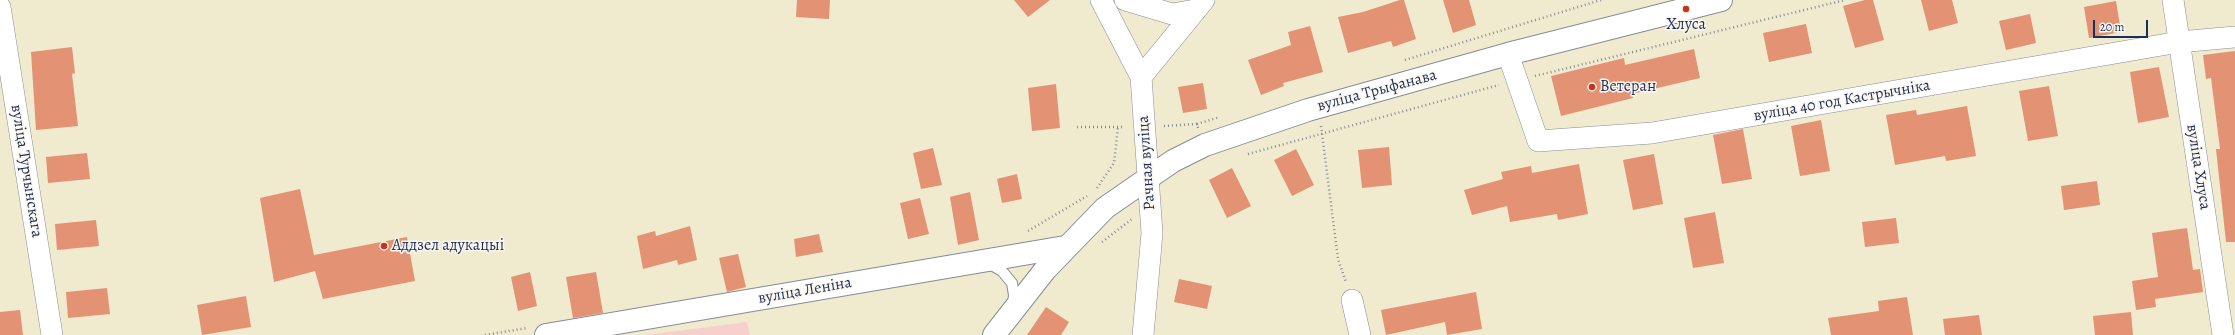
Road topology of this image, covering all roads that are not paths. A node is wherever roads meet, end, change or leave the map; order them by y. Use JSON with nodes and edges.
{"nodes":[{"id":1,"x":1101,"y":0,"type":"edge"},
{"id":2,"x":1125,"y":0,"type":"edge"},
{"id":3,"x":1721,"y":0,"type":"edge"},
{"id":4,"x":2173,"y":0,"type":"edge"},
{"id":5,"x":1200,"y":5,"type":"edge"},
{"id":6,"x":0,"y":7,"type":"edge"},
{"id":7,"x":2235,"y":37,"type":"edge"},
{"id":8,"x":2179,"y":42,"type":"junction"},
{"id":9,"x":1508,"y":54,"type":"junction"},
{"id":10,"x":1141,"y":77,"type":"junction"},
{"id":11,"x":1148,"y":178,"type":"junction"},
{"id":12,"x":1065,"y":248,"type":"junction"},
{"id":13,"x":984,"y":261,"type":"junction"},
{"id":14,"x":1352,"y":300,"type":"road end"},
{"id":15,"x":1011,"y":313,"type":"junction"},
{"id":16,"x":52,"y":335,"type":"edge"},
{"id":17,"x":546,"y":335,"type":"edge"},
{"id":18,"x":994,"y":335,"type":"edge"},
{"id":19,"x":1143,"y":335,"type":"edge"},
{"id":20,"x":1360,"y":335,"type":"edge"},
{"id":21,"x":2223,"y":335,"type":"edge"}],
"edges":[{"from":1,"to":10,"type":"street","name":"Рачная вуліца"},
{"from":2,"to":5,"type":"street"},
{"from":3,"to":9,"type":"street","name":"вуліца Трыфанава"},
{"from":4,"to":8,"type":"street","name":"вуліца Хлуса"},
{"from":5,"to":10,"type":"street"},
{"from":6,"to":16,"type":"street","name":"вуліца Турчынскага"},
{"from":7,"to":8,"type":"street","name":"вуліца 40 год Кастрычніка"},
{"from":8,"to":9,"type":"street","name":"вуліца 40 год Кастрычніка"},
{"from":8,"to":21,"type":"street","name":"вуліца Хлуса"},
{"from":9,"to":11,"type":"street","name":"вуліца Трыфанава"},
{"from":10,"to":11,"type":"street","name":"Рачная вуліца"},
{"from":11,"to":12,"type":"street","name":"вуліца Трыфанава"},
{"from":11,"to":19,"type":"street","name":"Рачная вуліца"},
{"from":12,"to":13,"type":"street","name":"вуліца Леніна"},
{"from":12,"to":15,"type":"street","name":"вуліца Трыфанава"},
{"from":13,"to":15,"type":"lane"},
{"from":13,"to":17,"type":"street","name":"вуліца Леніна"},
{"from":14,"to":20,"type":"street"},
{"from":15,"to":18,"type":"street","name":"вуліца Трыфанава"}]}
